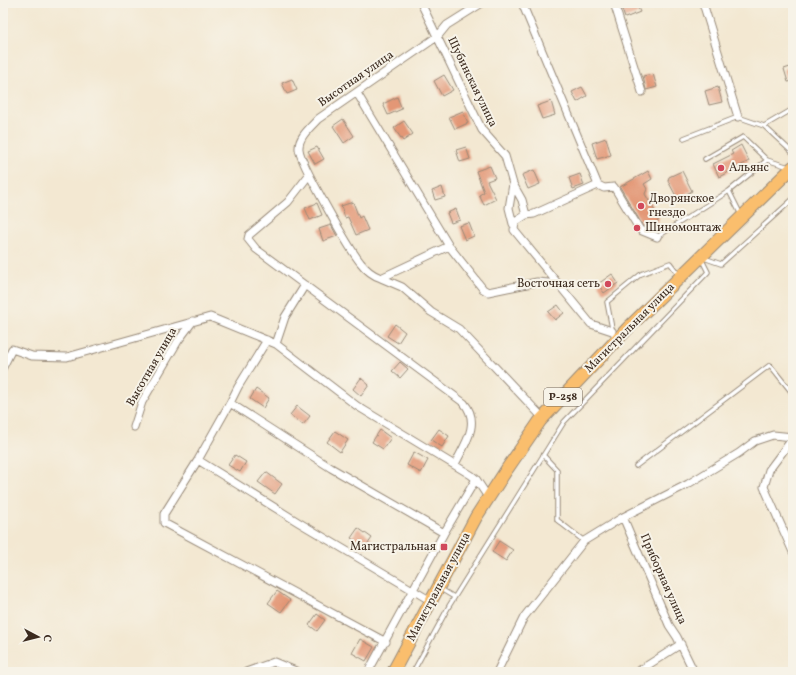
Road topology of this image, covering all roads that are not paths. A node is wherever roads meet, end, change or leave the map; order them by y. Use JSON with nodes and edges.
{"nodes":[{"id":1,"x":421,"y":3,"type":"edge"},
{"id":2,"x":482,"y":3,"type":"edge"},
{"id":3,"x":522,"y":3,"type":"edge"},
{"id":4,"x":614,"y":3,"type":"edge"},
{"id":5,"x":703,"y":3,"type":"edge"},
{"id":6,"x":438,"y":36,"type":"junction"},
{"id":7,"x":642,"y":92,"type":"dead end"},
{"id":8,"x":357,"y":93,"type":"junction"},
{"id":9,"x":793,"y":109,"type":"edge"},
{"id":10,"x":738,"y":117,"type":"junction"},
{"id":11,"x":764,"y":126,"type":"junction"},
{"id":12,"x":684,"y":138,"type":"dead end"},
{"id":13,"x":793,"y":154,"type":"edge"},
{"id":14,"x":705,"y":159,"type":"dead end"},
{"id":15,"x":767,"y":160,"type":"junction"},
{"id":16,"x":792,"y":168,"type":"edge"},
{"id":17,"x":309,"y":175,"type":"junction"},
{"id":18,"x":513,"y":184,"type":"junction"},
{"id":19,"x":598,"y":185,"type":"junction"},
{"id":20,"x":729,"y":191,"type":"junction"},
{"id":21,"x":793,"y":199,"type":"edge"},
{"id":22,"x":526,"y":215,"type":"junction"},
{"id":23,"x":742,"y":217,"type":"junction"},
{"id":24,"x":514,"y":224,"type":"junction"},
{"id":25,"x":657,"y":236,"type":"joint"},
{"id":26,"x":449,"y":246,"type":"junction"},
{"id":27,"x":701,"y":257,"type":"junction"},
{"id":28,"x":680,"y":277,"type":"junction"},
{"id":29,"x":381,"y":278,"type":"junction"},
{"id":30,"x":559,"y":284,"type":"junction"},
{"id":31,"x":305,"y":285,"type":"junction"},
{"id":32,"x":193,"y":321,"type":"junction"},
{"id":33,"x":614,"y":337,"type":"junction"},
{"id":34,"x":267,"y":340,"type":"junction"},
{"id":35,"x":276,"y":344,"type":"junction"},
{"id":36,"x":3,"y":367,"type":"edge"},
{"id":37,"x":793,"y":394,"type":"edge"},
{"id":38,"x":230,"y":404,"type":"junction"},
{"id":39,"x":543,"y":418,"type":"junction"},
{"id":40,"x":134,"y":426,"type":"dead end"},
{"id":41,"x":793,"y":437,"type":"edge"},
{"id":42,"x":543,"y":455,"type":"junction"},
{"id":43,"x":198,"y":460,"type":"junction"},
{"id":44,"x":455,"y":464,"type":"junction"},
{"id":45,"x":636,"y":466,"type":"dead end"},
{"id":46,"x":476,"y":479,"type":"junction"},
{"id":47,"x":488,"y":497,"type":"junction"},
{"id":48,"x":623,"y":517,"type":"junction"},
{"id":49,"x":444,"y":532,"type":"junction"},
{"id":50,"x":584,"y":541,"type":"junction"},
{"id":51,"x":793,"y":552,"type":"edge"},
{"id":52,"x":438,"y":588,"type":"junction"},
{"id":53,"x":413,"y":590,"type":"junction"},
{"id":54,"x":454,"y":597,"type":"junction"},
{"id":55,"x":431,"y":601,"type":"junction"},
{"id":56,"x":386,"y":642,"type":"junction"},
{"id":57,"x":681,"y":644,"type":"junction"},
{"id":58,"x":246,"y":672,"type":"edge"},
{"id":59,"x":298,"y":672,"type":"edge"},
{"id":60,"x":368,"y":672,"type":"edge"},
{"id":61,"x":393,"y":672,"type":"edge"},
{"id":62,"x":413,"y":672,"type":"edge"},
{"id":63,"x":497,"y":672,"type":"edge"},
{"id":64,"x":637,"y":672,"type":"edge"},
{"id":65,"x":694,"y":672,"type":"edge"}],
"edges":[{"from":1,"to":6,"type":"street","name":"Шубинская улица"},
{"from":2,"to":6,"type":"street","name":"Высотная улица"},
{"from":3,"to":19,"type":"street"},
{"from":4,"to":7,"type":"street"},
{"from":5,"to":10,"type":"street"},
{"from":6,"to":8,"type":"street","name":"Высотная улица"},
{"from":6,"to":18,"type":"street","name":"Шубинская улица"},
{"from":8,"to":17,"type":"street","name":"Высотная улица"},
{"from":8,"to":26,"type":"street"},
{"from":9,"to":11,"type":"lane"},
{"from":10,"to":11,"type":"lane"},
{"from":10,"to":12,"type":"lane"},
{"from":11,"to":13,"type":"lane"},
{"from":14,"to":15,"type":"lane"},
{"from":15,"to":16,"type":"lane"},
{"from":15,"to":20,"type":"lane"},
{"from":16,"to":23,"type":"highway","name":"Магистральная улица","number":"Р-258"},
{"from":17,"to":29,"type":"street"},
{"from":17,"to":31,"type":"street"},
{"from":18,"to":22,"type":"street","name":"Шубинская улица"},
{"from":18,"to":24,"type":"street"},
{"from":19,"to":22,"type":"street"},
{"from":19,"to":25,"type":"street"},
{"from":20,"to":23,"type":"lane"},
{"from":20,"to":25,"type":"lane"},
{"from":21,"to":27,"type":"lane"},
{"from":22,"to":24,"type":"street"},
{"from":23,"to":27,"type":"highway","name":"Магистральная улица","number":"Р-258"},
{"from":24,"to":30,"type":"street"},
{"from":26,"to":29,"type":"street"},
{"from":26,"to":30,"type":"street"},
{"from":27,"to":28,"type":"highway","name":"Магистральная улица","number":"Р-258"},
{"from":27,"to":42,"type":"lane"},
{"from":28,"to":33,"type":"highway","name":"Магистральная улица","number":"Р-258"},
{"from":28,"to":33,"type":"lane"},
{"from":29,"to":39,"type":"street"},
{"from":30,"to":33,"type":"street"},
{"from":31,"to":35,"type":"street"},
{"from":31,"to":44,"type":"street"},
{"from":32,"to":34,"type":"street"},
{"from":32,"to":36,"type":"street"},
{"from":32,"to":40,"type":"street","name":"Высотная улица"},
{"from":33,"to":39,"type":"highway","name":"Магистральная улица","number":"Р-258"},
{"from":34,"to":35,"type":"street"},
{"from":34,"to":38,"type":"street"},
{"from":35,"to":44,"type":"street"},
{"from":37,"to":45,"type":"lane"},
{"from":38,"to":43,"type":"street"},
{"from":38,"to":49,"type":"street"},
{"from":39,"to":47,"type":"highway","name":"Магистральная улица","number":"Р-258"},
{"from":41,"to":48,"type":"street"},
{"from":41,"to":51,"type":"street"},
{"from":42,"to":50,"type":"lane"},
{"from":42,"to":54,"type":"lane"},
{"from":43,"to":53,"type":"street"},
{"from":43,"to":56,"type":"street"},
{"from":44,"to":46,"type":"street"},
{"from":46,"to":47,"type":"street"},
{"from":46,"to":49,"type":"street"},
{"from":47,"to":52,"type":"highway","name":"Магистральная улица","number":"Р-258"},
{"from":48,"to":50,"type":"street"},
{"from":48,"to":57,"type":"street","name":"Приборная улица"},
{"from":49,"to":53,"type":"street"},
{"from":50,"to":63,"type":"street"},
{"from":52,"to":54,"type":"lane"},
{"from":52,"to":55,"type":"highway","name":"Магистральная улица","number":"Р-258"},
{"from":53,"to":55,"type":"street"},
{"from":53,"to":56,"type":"street"},
{"from":54,"to":62,"type":"lane"},
{"from":55,"to":61,"type":"highway","name":"Магистральная улица","number":"Р-258"},
{"from":56,"to":60,"type":"street"},
{"from":57,"to":64,"type":"street"},
{"from":57,"to":65,"type":"street","name":"Приборная улица"},
{"from":58,"to":59,"type":"street"}]}
